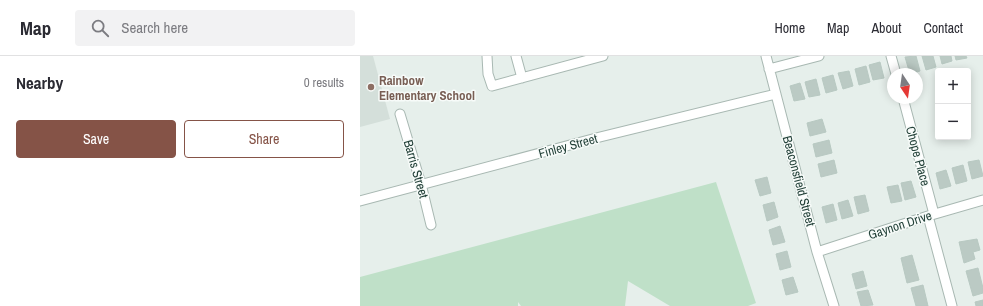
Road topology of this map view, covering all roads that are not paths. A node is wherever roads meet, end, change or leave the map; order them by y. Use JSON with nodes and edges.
{"nodes":[{"id":1,"x":487,"y":56,"type":"edge"},
{"id":2,"x":516,"y":56,"type":"edge"},
{"id":3,"x":603,"y":56,"type":"edge"},
{"id":4,"x":766,"y":56,"type":"edge"},
{"id":5,"x":819,"y":56,"type":"edge"},
{"id":6,"x":891,"y":56,"type":"edge"},
{"id":7,"x":894,"y":68,"type":"edge"},
{"id":8,"x":769,"y":69,"type":"junction"},
{"id":9,"x":522,"y":78,"type":"junction"},
{"id":10,"x":776,"y":94,"type":"junction"},
{"id":11,"x":904,"y":104,"type":"edge"},
{"id":12,"x":400,"y":114,"type":"dead end"},
{"id":13,"x":421,"y":184,"type":"junction"},
{"id":14,"x":983,"y":200,"type":"edge"},
{"id":15,"x":360,"y":201,"type":"edge"},
{"id":16,"x":931,"y":215,"type":"junction"},
{"id":17,"x":431,"y":225,"type":"dead end"},
{"id":18,"x":817,"y":252,"type":"junction"},
{"id":19,"x":834,"y":306,"type":"edge"},
{"id":20,"x":952,"y":306,"type":"edge"}],
"edges":[{"from":1,"to":9,"type":"street"},
{"from":2,"to":9,"type":"street"},
{"from":3,"to":9,"type":"street"},
{"from":4,"to":8,"type":"street","name":"Beaconsfield Street"},
{"from":5,"to":8,"type":"street"},
{"from":6,"to":7,"type":"street"},
{"from":8,"to":10,"type":"street","name":"Beaconsfield Street"},
{"from":10,"to":13,"type":"street","name":"Finley Street"},
{"from":10,"to":18,"type":"street","name":"Beaconsfield Street"},
{"from":11,"to":16,"type":"street","name":"Chope Place"},
{"from":12,"to":13,"type":"street","name":"Barris Street"},
{"from":13,"to":15,"type":"street","name":"Finley Street"},
{"from":13,"to":17,"type":"street","name":"Barris Street"},
{"from":14,"to":16,"type":"street","name":"Gaynon Drive"},
{"from":16,"to":18,"type":"street","name":"Gaynon Drive"},
{"from":16,"to":20,"type":"street","name":"Chope Place"},
{"from":18,"to":19,"type":"street","name":"Beaconsfield Street"}]}
